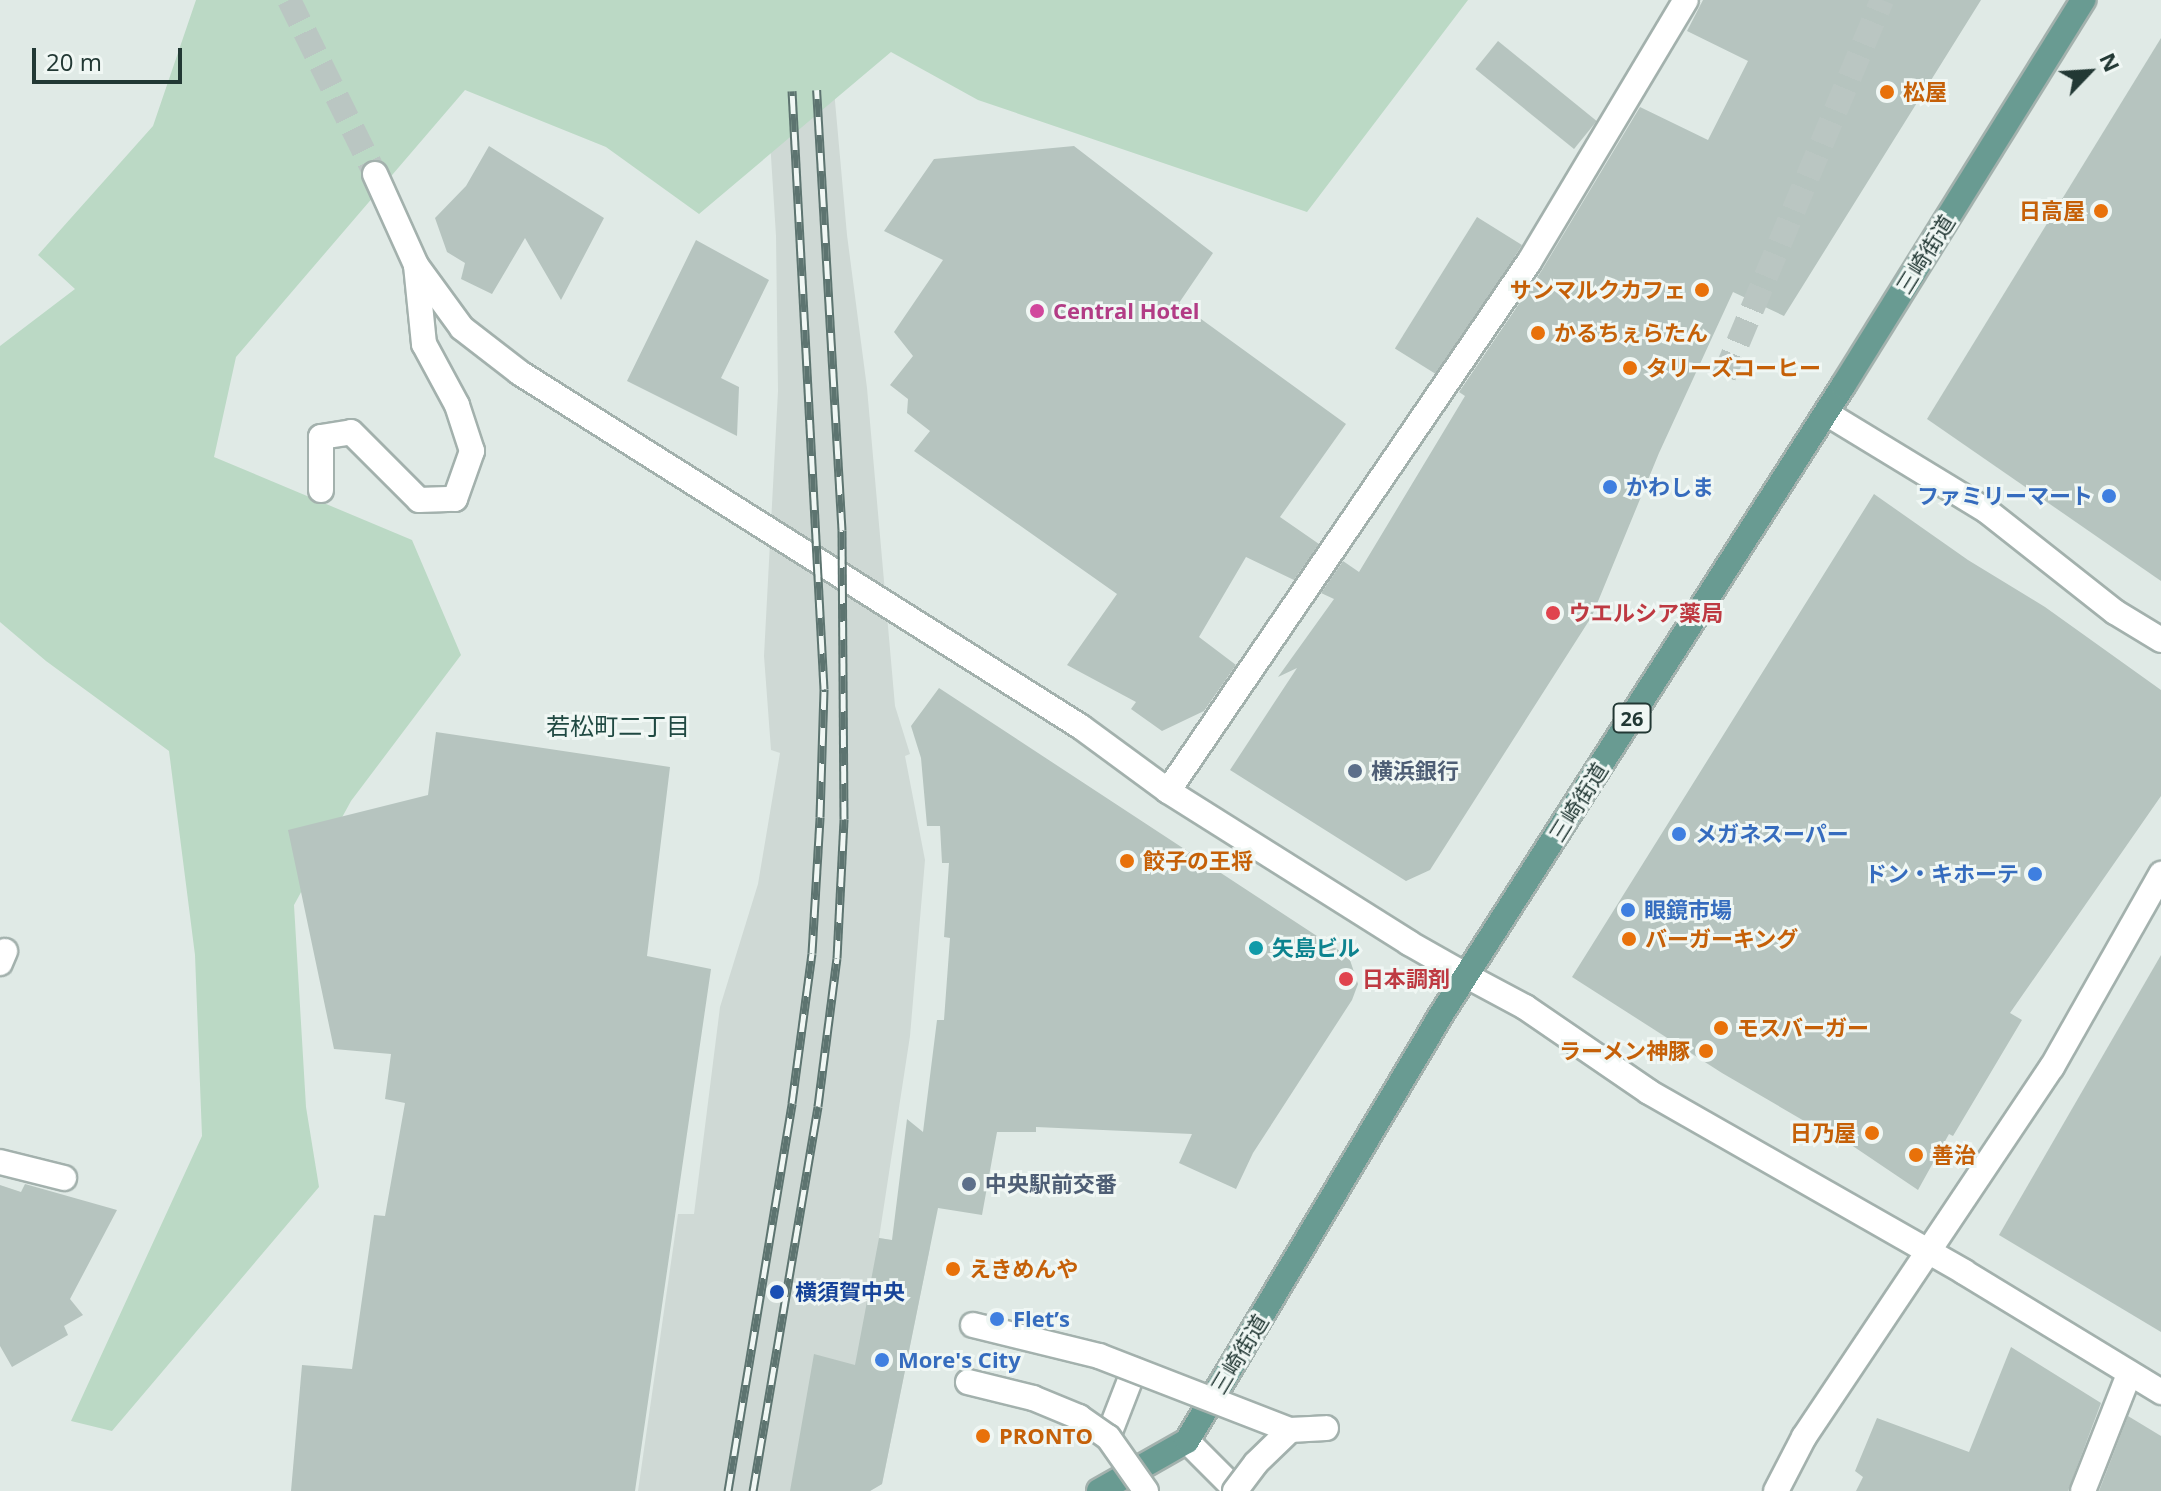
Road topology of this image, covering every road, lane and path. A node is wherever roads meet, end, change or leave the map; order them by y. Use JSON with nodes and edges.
{"nodes":[{"id":1,"x":1686,"y":0,"type":"edge"},
{"id":2,"x":2083,"y":0,"type":"edge"},
{"id":3,"x":375,"y":174,"type":"tunnel mouth"},
{"id":4,"x":416,"y":265,"type":"junction"},
{"id":5,"x":1826,"y":413,"type":"junction"},
{"id":6,"x":321,"y":490,"type":"dead end"},
{"id":7,"x":2161,"y":640,"type":"edge"},
{"id":8,"x":1168,"y":791,"type":"junction"},
{"id":9,"x":2161,"y":874,"type":"edge"},
{"id":10,"x":1467,"y":976,"type":"junction"},
{"id":11,"x":0,"y":1162,"type":"edge"},
{"id":12,"x":64,"y":1178,"type":"dead end"},
{"id":13,"x":1929,"y":1252,"type":"junction"},
{"id":14,"x":973,"y":1325,"type":"dead end"},
{"id":15,"x":1134,"y":1370,"type":"junction"},
{"id":16,"x":2129,"y":1374,"type":"junction"},
{"id":17,"x":968,"y":1382,"type":"dead end"},
{"id":18,"x":2160,"y":1387,"type":"edge"},
{"id":19,"x":1326,"y":1428,"type":"dead end"},
{"id":20,"x":1290,"y":1430,"type":"junction"},
{"id":21,"x":1108,"y":1437,"type":"junction"},
{"id":22,"x":1187,"y":1441,"type":"junction"},
{"id":23,"x":1099,"y":1491,"type":"edge"},
{"id":24,"x":1146,"y":1491,"type":"edge"},
{"id":25,"x":1236,"y":1491,"type":"edge"},
{"id":26,"x":1776,"y":1491,"type":"edge"},
{"id":27,"x":2083,"y":1491,"type":"edge"}],
"edges":[{"from":1,"to":8,"type":"street"},
{"from":2,"to":5,"type":"main road","name":"三崎街道","number":"26"},
{"from":3,"to":4,"type":"street"},
{"from":4,"to":6,"type":"street"},
{"from":4,"to":8,"type":"street"},
{"from":5,"to":7,"type":"street"},
{"from":5,"to":10,"type":"main road","name":"三崎街道","number":"26"},
{"from":8,"to":10,"type":"street"},
{"from":9,"to":13,"type":"street"},
{"from":10,"to":13,"type":"street"},
{"from":10,"to":22,"type":"main road","name":"三崎街道","number":"26"},
{"from":11,"to":12,"type":"street"},
{"from":13,"to":16,"type":"street"},
{"from":13,"to":26,"type":"street"},
{"from":14,"to":15,"type":"street","bridge":true},
{"from":15,"to":20,"type":"street","bridge":true},
{"from":15,"to":21,"type":"street"},
{"from":16,"to":18,"type":"street"},
{"from":16,"to":27,"type":"street"},
{"from":17,"to":21,"type":"street","bridge":true},
{"from":19,"to":20,"type":"street","bridge":true},
{"from":20,"to":25,"type":"street","bridge":true},
{"from":21,"to":24,"type":"street","bridge":true},
{"from":22,"to":23,"type":"main road","name":"三崎街道","number":"26"},
{"from":22,"to":25,"type":"street"}]}
